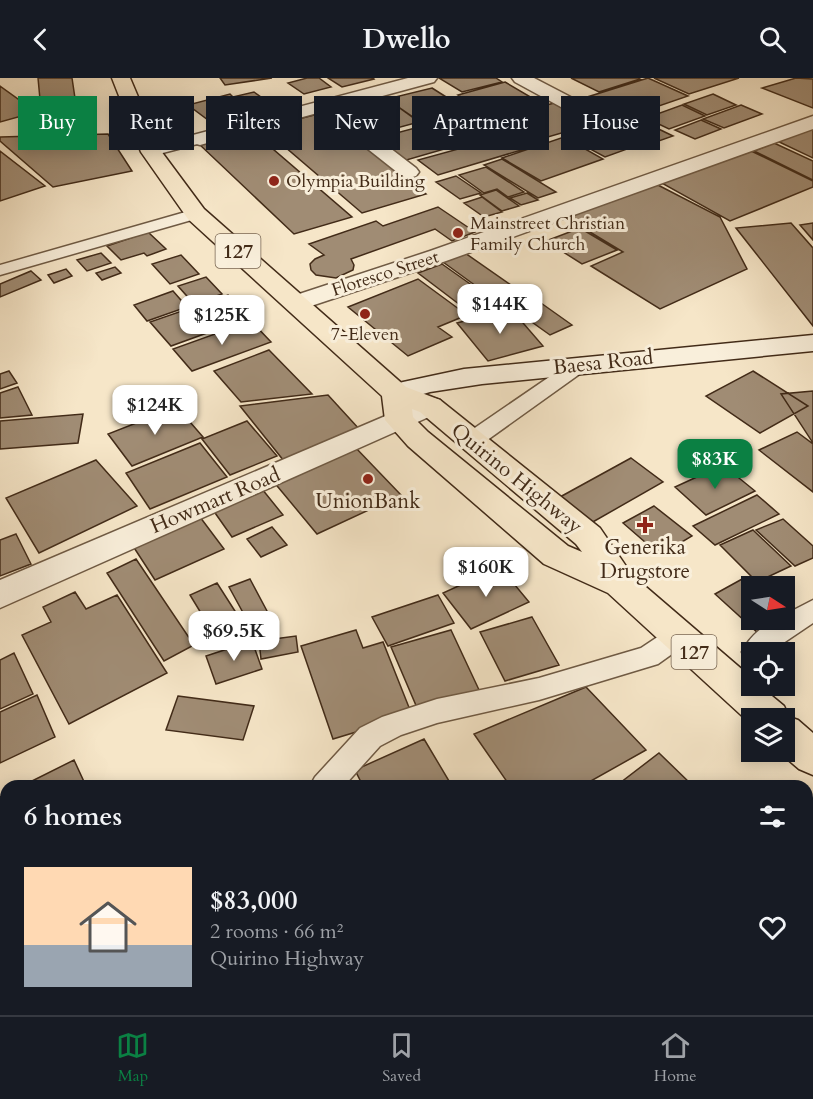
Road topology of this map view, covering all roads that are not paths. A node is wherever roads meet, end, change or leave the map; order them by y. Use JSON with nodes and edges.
{"nodes":[{"id":1,"x":121,"y":78,"type":"edge"},
{"id":2,"x":428,"y":78,"type":"edge"},
{"id":3,"x":521,"y":78,"type":"edge"},
{"id":4,"x":357,"y":96,"type":"edge"},
{"id":5,"x":561,"y":99,"type":"edge"},
{"id":6,"x":314,"y":107,"type":"edge"},
{"id":7,"x":813,"y":122,"type":"edge"},
{"id":8,"x":200,"y":139,"type":"joint"},
{"id":9,"x":380,"y":150,"type":"edge"},
{"id":10,"x":151,"y":152,"type":"junction"},
{"id":11,"x":409,"y":172,"type":"dead end"},
{"id":12,"x":196,"y":214,"type":"junction"},
{"id":13,"x":0,"y":270,"type":"edge"},
{"id":14,"x":296,"y":303,"type":"junction"},
{"id":15,"x":813,"y":343,"type":"edge"},
{"id":16,"x":581,"y":364,"type":"junction"},
{"id":17,"x":398,"y":406,"type":"junction"},
{"id":18,"x":430,"y":406,"type":"joint"},
{"id":19,"x":471,"y":441,"type":"junction"},
{"id":20,"x":620,"y":584,"type":"junction"},
{"id":21,"x":0,"y":595,"type":"edge"},
{"id":22,"x":813,"y":610,"type":"edge"},
{"id":23,"x":677,"y":637,"type":"junction"},
{"id":24,"x":763,"y":642,"type":"edge"},
{"id":25,"x":741,"y":671,"type":"edge"},
{"id":26,"x":795,"y":741,"type":"edge"},
{"id":27,"x":813,"y":757,"type":"edge"},
{"id":28,"x":331,"y":780,"type":"edge"}],
"edges":[{"from":1,"to":10,"type":"main road","name":"Quirino Highway","number":"127"},
{"from":2,"to":4,"type":"street"},
{"from":3,"to":5,"type":"street"},
{"from":6,"to":8,"type":"street"},
{"from":7,"to":14,"type":"street","name":"Floresco Street"},
{"from":8,"to":10,"type":"lane"},
{"from":9,"to":11,"type":"street"},
{"from":10,"to":12,"type":"main road","name":"Quirino Highway","number":"127"},
{"from":12,"to":13,"type":"lane"},
{"from":12,"to":14,"type":"main road","name":"Quirino Highway","number":"127"},
{"from":14,"to":17,"type":"main road","name":"Quirino Highway","number":"127"},
{"from":15,"to":16,"type":"street","name":"Baesa Road"},
{"from":16,"to":17,"type":"street","name":"Baesa Road"},
{"from":16,"to":19,"type":"lane"},
{"from":17,"to":18,"type":"street","name":"Howmart Road"},
{"from":17,"to":20,"type":"main road","name":"Quirino Highway","number":"127"},
{"from":17,"to":21,"type":"street","name":"Howmart Road"},
{"from":18,"to":19,"type":"main road","name":"Quirino Highway","number":"127"},
{"from":19,"to":20,"type":"main road","name":"Quirino Highway","number":"127"},
{"from":20,"to":23,"type":"main road","name":"Quirino Highway","number":"127"},
{"from":22,"to":24,"type":"lane"},
{"from":23,"to":25,"type":"main road","name":"Quirino Highway","number":"127"},
{"from":23,"to":28,"type":"lane"},
{"from":26,"to":27,"type":"main road"}]}
